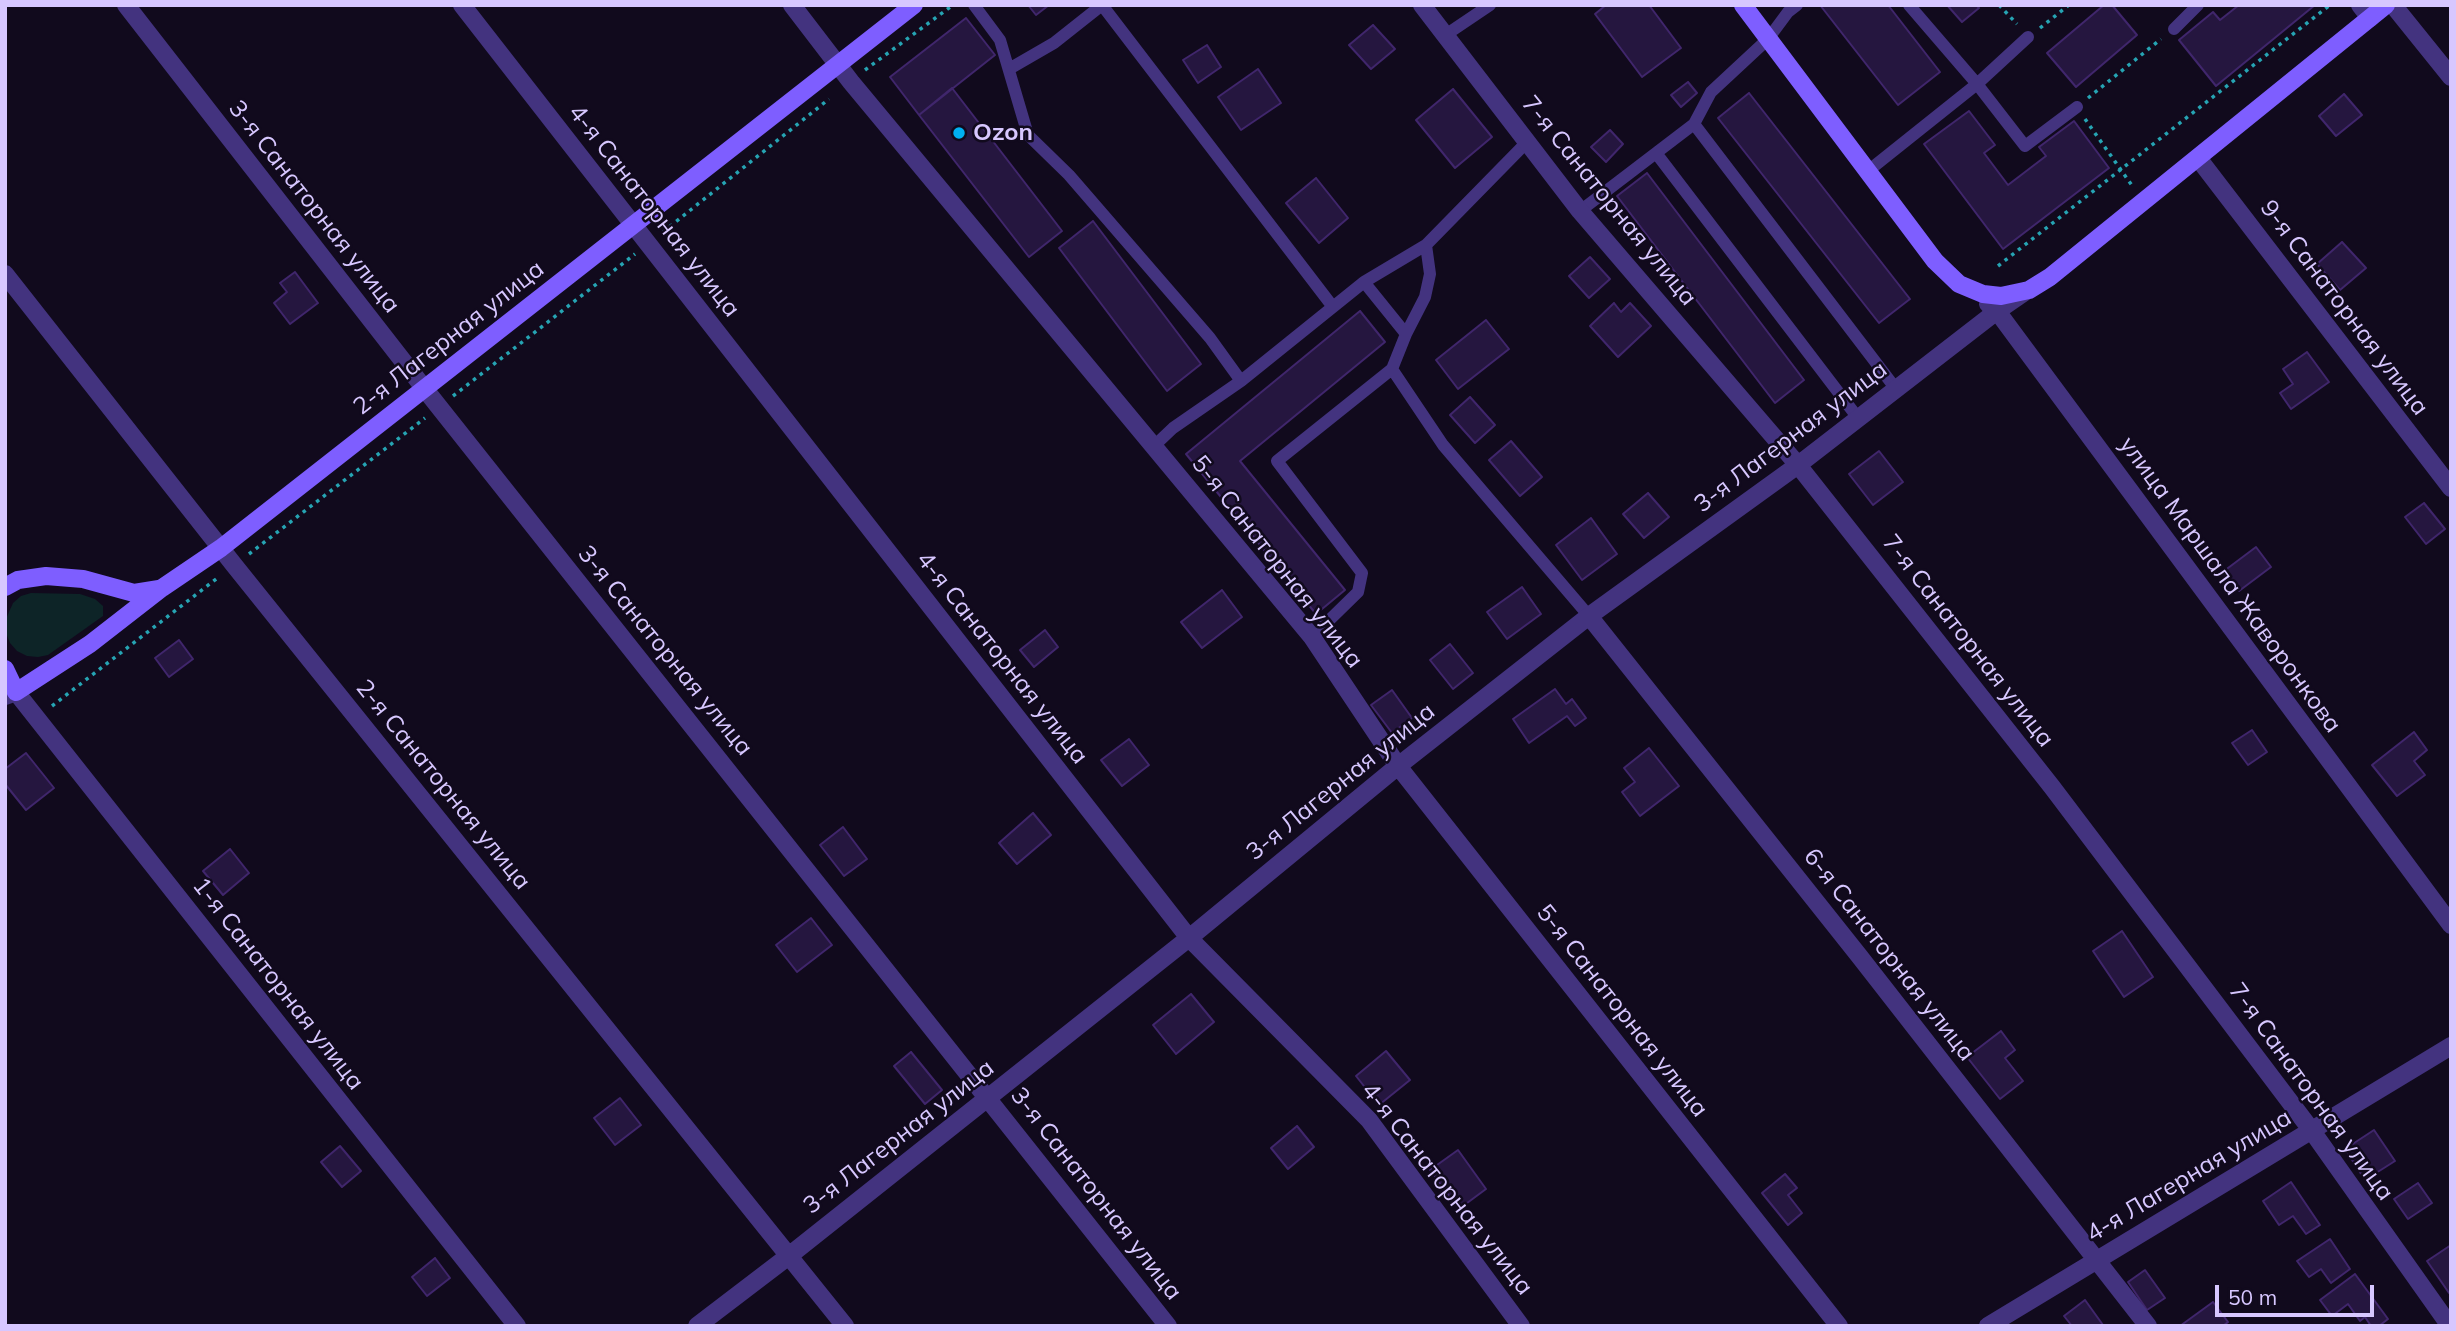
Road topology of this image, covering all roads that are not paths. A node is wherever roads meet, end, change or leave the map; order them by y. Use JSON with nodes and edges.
{"nodes":[{"id":1,"x":126,"y":5,"type":"edge"},
{"id":2,"x":462,"y":5,"type":"edge"},
{"id":3,"x":792,"y":5,"type":"edge"},
{"id":4,"x":914,"y":5,"type":"edge"},
{"id":5,"x":974,"y":5,"type":"edge"},
{"id":6,"x":1102,"y":5,"type":"edge"},
{"id":7,"x":1422,"y":5,"type":"edge"},
{"id":8,"x":1490,"y":5,"type":"edge"},
{"id":9,"x":1743,"y":5,"type":"edge"},
{"id":10,"x":1797,"y":5,"type":"edge"},
{"id":11,"x":1909,"y":5,"type":"edge"},
{"id":12,"x":2198,"y":5,"type":"edge"},
{"id":13,"x":2386,"y":5,"type":"edge"},
{"id":14,"x":2393,"y":5,"type":"edge"},
{"id":15,"x":2365,"y":12,"type":"edge"},
{"id":16,"x":2174,"y":29,"type":"road end"},
{"id":17,"x":1444,"y":36,"type":"junction"},
{"id":18,"x":2028,"y":37,"type":"dead end"},
{"id":19,"x":1768,"y":39,"type":"junction"},
{"id":20,"x":838,"y":65,"type":"junction"},
{"id":21,"x":1009,"y":69,"type":"junction"},
{"id":22,"x":2451,"y":77,"type":"edge"},
{"id":23,"x":1976,"y":84,"type":"junction"},
{"id":24,"x":2077,"y":107,"type":"road end"},
{"id":25,"x":1694,"y":124,"type":"junction"},
{"id":26,"x":1527,"y":142,"type":"junction"},
{"id":27,"x":1656,"y":153,"type":"junction"},
{"id":28,"x":2198,"y":158,"type":"junction"},
{"id":29,"x":1868,"y":171,"type":"junction"},
{"id":30,"x":1580,"y":211,"type":"junction"},
{"id":31,"x":634,"y":224,"type":"junction"},
{"id":32,"x":1426,"y":245,"type":"junction"},
{"id":33,"x":5,"y":274,"type":"edge"},
{"id":34,"x":1364,"y":282,"type":"junction"},
{"id":35,"x":1959,"y":284,"type":"junction"},
{"id":36,"x":2026,"y":291,"type":"junction"},
{"id":37,"x":1333,"y":307,"type":"junction"},
{"id":38,"x":1997,"y":311,"type":"junction"},
{"id":39,"x":1406,"y":334,"type":"junction"},
{"id":40,"x":1392,"y":369,"type":"junction"},
{"id":41,"x":1241,"y":381,"type":"junction"},
{"id":42,"x":424,"y":388,"type":"junction"},
{"id":43,"x":1896,"y":389,"type":"junction"},
{"id":44,"x":1858,"y":418,"type":"junction"},
{"id":45,"x":1153,"y":447,"type":"junction"},
{"id":46,"x":1798,"y":465,"type":"junction"},
{"id":47,"x":2451,"y":488,"type":"edge"},
{"id":48,"x":222,"y":548,"type":"junction"},
{"id":49,"x":5,"y":587,"type":"edge"},
{"id":50,"x":162,"y":588,"type":"junction"},
{"id":51,"x":1589,"y":616,"type":"junction"},
{"id":52,"x":1312,"y":637,"type":"junction"},
{"id":53,"x":5,"y":660,"type":"edge"},
{"id":54,"x":58,"y":665,"type":"junction"},
{"id":55,"x":5,"y":669,"type":"edge"},
{"id":56,"x":11,"y":694,"type":"edge"},
{"id":57,"x":1398,"y":766,"type":"junction"},
{"id":58,"x":2451,"y":925,"type":"edge"},
{"id":59,"x":1189,"y":938,"type":"junction"},
{"id":60,"x":2451,"y":1046,"type":"edge"},
{"id":61,"x":988,"y":1097,"type":"junction"},
{"id":62,"x":2312,"y":1131,"type":"junction"},
{"id":63,"x":790,"y":1255,"type":"junction"},
{"id":64,"x":2098,"y":1260,"type":"junction"},
{"id":65,"x":517,"y":1326,"type":"edge"},
{"id":66,"x":696,"y":1326,"type":"edge"},
{"id":67,"x":845,"y":1326,"type":"edge"},
{"id":68,"x":1168,"y":1326,"type":"edge"},
{"id":69,"x":1521,"y":1326,"type":"edge"},
{"id":70,"x":1839,"y":1326,"type":"edge"},
{"id":71,"x":1988,"y":1326,"type":"edge"},
{"id":72,"x":2148,"y":1326,"type":"edge"},
{"id":73,"x":2450,"y":1326,"type":"edge"}],
"edges":[{"from":1,"to":42,"type":"street","name":"3-я Санаторная улица"},
{"from":2,"to":31,"type":"street","name":"4-я Санаторная улица"},
{"from":3,"to":20,"type":"street","name":"5-я Санаторная улица"},
{"from":4,"to":20,"type":"street","name":"2-я Лагерная улица"},
{"from":5,"to":21,"type":"lane"},
{"from":6,"to":21,"type":"lane"},
{"from":6,"to":37,"type":"lane"},
{"from":7,"to":17,"type":"street","name":"7-я Санаторная улица"},
{"from":8,"to":17,"type":"lane"},
{"from":9,"to":19,"type":"street"},
{"from":10,"to":19,"type":"lane"},
{"from":11,"to":23,"type":"lane"},
{"from":12,"to":16,"type":"lane"},
{"from":13,"to":15,"type":"street","name":"3-я Лагерная улица"},
{"from":14,"to":22,"type":"street"},
{"from":15,"to":28,"type":"street","name":"3-я Лагерная улица"},
{"from":17,"to":26,"type":"street","name":"7-я Санаторная улица"},
{"from":18,"to":23,"type":"lane"},
{"from":19,"to":25,"type":"lane"},
{"from":19,"to":29,"type":"street"},
{"from":20,"to":31,"type":"street","name":"2-я Лагерная улица"},
{"from":20,"to":45,"type":"street","name":"5-я Санаторная улица"},
{"from":21,"to":41,"type":"lane"},
{"from":23,"to":24,"type":"lane"},
{"from":23,"to":29,"type":"lane"},
{"from":25,"to":27,"type":"lane"},
{"from":25,"to":43,"type":"lane"},
{"from":26,"to":30,"type":"street","name":"7-я Санаторная улица"},
{"from":26,"to":32,"type":"lane"},
{"from":27,"to":30,"type":"lane"},
{"from":27,"to":44,"type":"lane"},
{"from":28,"to":36,"type":"street","name":"3-я Лагерная улица"},
{"from":28,"to":47,"type":"street","name":"9-я Санаторная улица"},
{"from":29,"to":35,"type":"street","name":"3-я Лагерная улица"},
{"from":30,"to":46,"type":"street","name":"7-я Санаторная улица"},
{"from":31,"to":42,"type":"street","name":"2-я Лагерная улица"},
{"from":31,"to":59,"type":"street","name":"4-я Санаторная улица"},
{"from":32,"to":34,"type":"lane"},
{"from":32,"to":39,"type":"lane"},
{"from":33,"to":48,"type":"street","name":"2-я Санаторная улица"},
{"from":34,"to":37,"type":"lane"},
{"from":34,"to":39,"type":"lane"},
{"from":35,"to":36,"type":"street","name":"3-я Лагерная улица"},
{"from":35,"to":38,"type":"street","name":"улица Маршала Жаворонкова"},
{"from":36,"to":38,"type":"street","name":"3-я Лагерная улица"},
{"from":37,"to":41,"type":"lane"},
{"from":38,"to":43,"type":"street","name":"3-я Лагерная улица"},
{"from":38,"to":58,"type":"street","name":"улица Маршала Жаворонкова"},
{"from":39,"to":40,"type":"lane"},
{"from":40,"to":51,"type":"lane"},
{"from":40,"to":52,"type":"lane"},
{"from":41,"to":45,"type":"lane"},
{"from":42,"to":48,"type":"street","name":"2-я Лагерная улица"},
{"from":42,"to":61,"type":"street","name":"3-я Санаторная улица"},
{"from":43,"to":44,"type":"street","name":"3-я Лагерная улица"},
{"from":44,"to":46,"type":"street","name":"3-я Лагерная улица"},
{"from":45,"to":52,"type":"street","name":"5-я Санаторная улица"},
{"from":46,"to":51,"type":"street","name":"3-я Лагерная улица"},
{"from":46,"to":62,"type":"street","name":"7-я Санаторная улица"},
{"from":48,"to":50,"type":"street","name":"2-я Лагерная улица"},
{"from":48,"to":63,"type":"street","name":"2-я Санаторная улица"},
{"from":49,"to":50,"type":"street"},
{"from":50,"to":54,"type":"street","name":"2-я Лагерная улица"},
{"from":51,"to":57,"type":"street","name":"3-я Лагерная улица"},
{"from":51,"to":64,"type":"street","name":"6-я Санаторная улица"},
{"from":52,"to":57,"type":"street","name":"5-я Санаторная улица"},
{"from":53,"to":54,"type":"street"},
{"from":54,"to":56,"type":"street","name":"2-я Лагерная улица"},
{"from":55,"to":56,"type":"street","name":"1-я Санаторная улица"},
{"from":56,"to":65,"type":"street","name":"1-я Санаторная улица"},
{"from":57,"to":59,"type":"street","name":"3-я Лагерная улица"},
{"from":57,"to":70,"type":"street","name":"5-я Санаторная улица"},
{"from":59,"to":61,"type":"street","name":"3-я Лагерная улица"},
{"from":59,"to":69,"type":"street","name":"4-я Санаторная улица"},
{"from":60,"to":62,"type":"street","name":"4-я Лагерная улица"},
{"from":61,"to":63,"type":"street","name":"3-я Лагерная улица"},
{"from":61,"to":68,"type":"street","name":"3-я Санаторная улица"},
{"from":62,"to":64,"type":"street","name":"4-я Лагерная улица"},
{"from":62,"to":73,"type":"street","name":"7-я Санаторная улица"},
{"from":63,"to":66,"type":"street","name":"3-я Лагерная улица"},
{"from":63,"to":67,"type":"street","name":"2-я Санаторная улица"},
{"from":64,"to":71,"type":"street","name":"4-я Лагерная улица"},
{"from":64,"to":72,"type":"street","name":"6-я Санаторная улица"}]}
